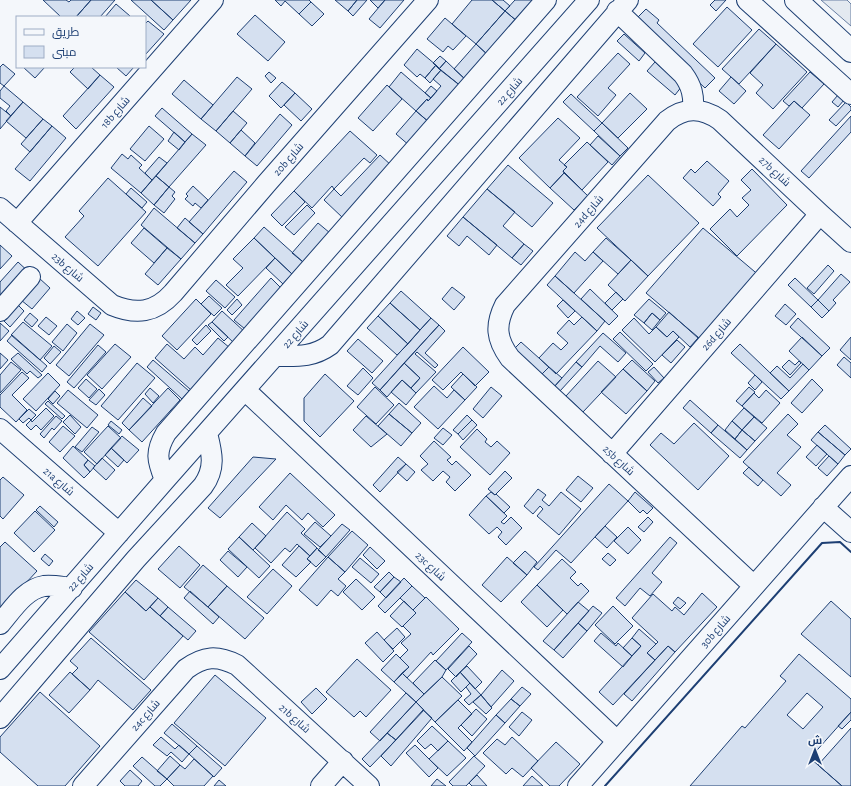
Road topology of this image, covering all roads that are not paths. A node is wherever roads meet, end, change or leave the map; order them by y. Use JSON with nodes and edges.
{"nodes":[{"id":1,"x":213,"y":0,"type":"edge"},
{"id":2,"x":428,"y":0,"type":"edge"},
{"id":3,"x":546,"y":0,"type":"edge"},
{"id":4,"x":589,"y":0,"type":"edge"},
{"id":5,"x":747,"y":0,"type":"edge"},
{"id":6,"x":796,"y":0,"type":"edge"},
{"id":7,"x":623,"y":6,"type":"edge"},
{"id":8,"x":851,"y":51,"type":"edge"},
{"id":9,"x":851,"y":94,"type":"edge"},
{"id":10,"x":693,"y":110,"type":"junction"},
{"id":11,"x":0,"y":208,"type":"edge"},
{"id":12,"x":820,"y":214,"type":"junction"},
{"id":13,"x":17,"y":224,"type":"junction"},
{"id":14,"x":851,"y":242,"type":"edge"},
{"id":15,"x":30,"y":277,"type":"dead end"},
{"id":16,"x":0,"y":311,"type":"edge"},
{"id":17,"x":143,"y":311,"type":"joint"},
{"id":18,"x":498,"y":326,"type":"joint"},
{"id":19,"x":275,"y":356,"type":"junction"},
{"id":20,"x":245,"y":390,"type":"junction"},
{"id":21,"x":207,"y":433,"type":"junction"},
{"id":22,"x":3,"y":439,"type":"edge"},
{"id":23,"x":612,"y":454,"type":"junction"},
{"id":24,"x":851,"y":476,"type":"edge"},
{"id":25,"x":165,"y":480,"type":"junction"},
{"id":26,"x":824,"y":507,"type":"junction"},
{"id":27,"x":851,"y":532,"type":"edge"},
{"id":28,"x":119,"y":533,"type":"junction"},
{"id":29,"x":754,"y":586,"type":"junction"},
{"id":30,"x":72,"y":588,"type":"junction"},
{"id":31,"x":0,"y":624,"type":"edge"},
{"id":32,"x":216,"y":658,"type":"joint"},
{"id":33,"x":0,"y":669,"type":"edge"},
{"id":34,"x":0,"y":718,"type":"edge"},
{"id":35,"x":617,"y":741,"type":"junction"},
{"id":36,"x":343,"y":762,"type":"junction"},
{"id":37,"x":586,"y":783,"type":"edge"},
{"id":38,"x":83,"y":786,"type":"edge"},
{"id":39,"x":321,"y":786,"type":"edge"},
{"id":40,"x":369,"y":786,"type":"edge"}],
"edges":[{"from":1,"to":13,"type":"street","name":"18b شارع"},
{"from":2,"to":17,"type":"street","name":"20b شارع"},
{"from":3,"to":25,"type":"street"},
{"from":4,"to":19,"type":"street","name":"شارع 22"},
{"from":5,"to":9,"type":"street"},
{"from":6,"to":8,"type":"main road"},
{"from":7,"to":10,"type":"street"},
{"from":7,"to":19,"type":"street"},
{"from":10,"to":12,"type":"street","name":"27b شارع"},
{"from":10,"to":18,"type":"street","name":"24d شارع"},
{"from":11,"to":13,"type":"street","name":"23b شارع"},
{"from":12,"to":14,"type":"street","name":"27b شارع"},
{"from":12,"to":23,"type":"street","name":"26d شارع"},
{"from":13,"to":17,"type":"street","name":"23b شارع"},
{"from":15,"to":16,"type":"street"},
{"from":18,"to":23,"type":"street","name":"25b شارع"},
{"from":19,"to":20,"type":"street","name":"شارع 22"},
{"from":20,"to":21,"type":"street","name":"شارع 22"},
{"from":20,"to":35,"type":"street","name":"23c شارع"},
{"from":21,"to":25,"type":"street","name":"شارع 22"},
{"from":21,"to":34,"type":"street"},
{"from":22,"to":28,"type":"street","name":"21a شارع"},
{"from":23,"to":29,"type":"street","name":"25b شارع"},
{"from":24,"to":26,"type":"street","name":"30b شارع"},
{"from":25,"to":28,"type":"street","name":"شارع 22"},
{"from":26,"to":27,"type":"street"},
{"from":26,"to":29,"type":"street","name":"30b شارع"},
{"from":28,"to":30,"type":"street","name":"شارع 22"},
{"from":29,"to":35,"type":"street","name":"30b شارع"},
{"from":30,"to":31,"type":"street"},
{"from":30,"to":33,"type":"street","name":"شارع 22"},
{"from":32,"to":36,"type":"street","name":"21b شارع"},
{"from":32,"to":38,"type":"street","name":"24c شارع"},
{"from":35,"to":37,"type":"street","name":"30b شارع"},
{"from":36,"to":39,"type":"street"},
{"from":36,"to":40,"type":"street","name":"21b شارع"}]}
